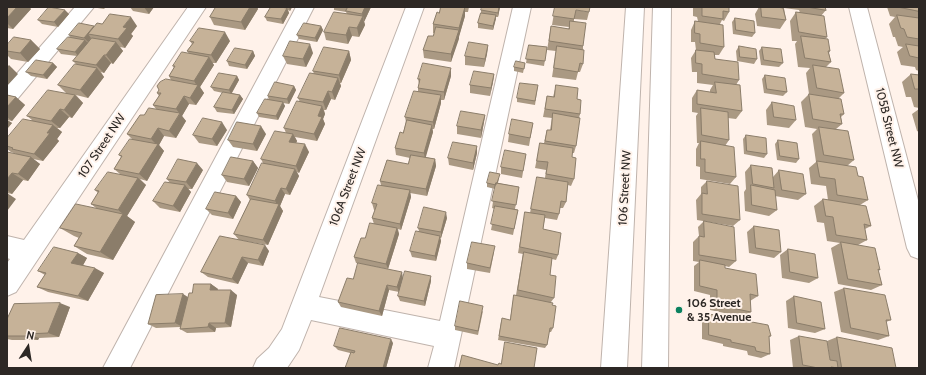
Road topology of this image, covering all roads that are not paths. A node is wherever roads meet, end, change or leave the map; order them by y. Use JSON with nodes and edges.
{"nodes":[{"id":1,"x":85,"y":7,"type":"edge"},
{"id":2,"x":197,"y":7,"type":"edge"},
{"id":3,"x":305,"y":7,"type":"edge"},
{"id":4,"x":415,"y":7,"type":"edge"},
{"id":5,"x":522,"y":7,"type":"edge"},
{"id":6,"x":635,"y":7,"type":"edge"},
{"id":7,"x":662,"y":7,"type":"edge"},
{"id":8,"x":858,"y":7,"type":"edge"},
{"id":9,"x":7,"y":98,"type":"edge"},
{"id":10,"x":7,"y":247,"type":"edge"},
{"id":11,"x":919,"y":248,"type":"edge"},
{"id":12,"x":29,"y":252,"type":"junction"},
{"id":13,"x":7,"y":284,"type":"edge"},
{"id":14,"x":303,"y":306,"type":"junction"},
{"id":15,"x":448,"y":336,"type":"junction"},
{"id":16,"x":270,"y":366,"type":"edge"},
{"id":17,"x":116,"y":368,"type":"edge"},
{"id":18,"x":442,"y":368,"type":"edge"},
{"id":19,"x":614,"y":368,"type":"edge"},
{"id":20,"x":655,"y":368,"type":"edge"}],
"edges":[{"from":1,"to":9,"type":"street"},
{"from":2,"to":12,"type":"street","name":"107 Street NW"},
{"from":3,"to":17,"type":"street"},
{"from":4,"to":14,"type":"street","name":"106A Street NW"},
{"from":5,"to":15,"type":"street"},
{"from":6,"to":19,"type":"street","name":"106 Street NW"},
{"from":7,"to":20,"type":"street"},
{"from":8,"to":11,"type":"street","name":"105B Street NW"},
{"from":10,"to":12,"type":"street"},
{"from":12,"to":13,"type":"street","name":"107 Street NW"},
{"from":14,"to":15,"type":"street"},
{"from":14,"to":16,"type":"street","name":"106A Street NW"},
{"from":15,"to":18,"type":"street"}]}
